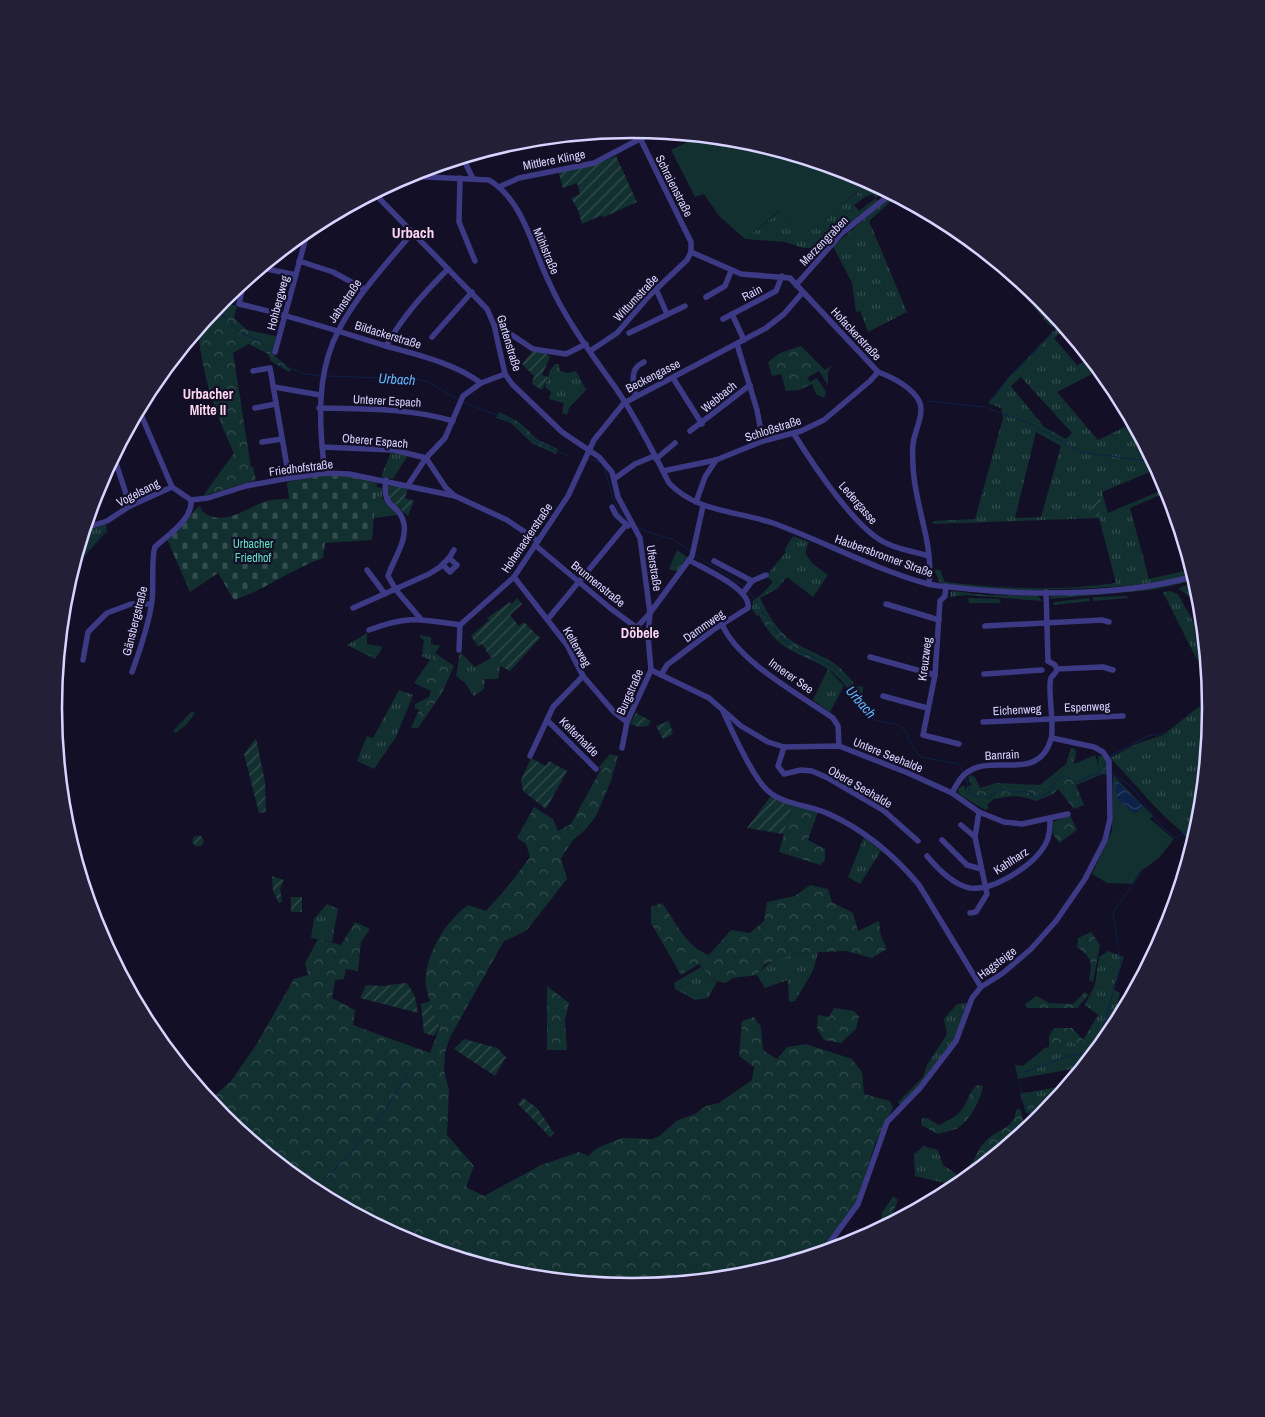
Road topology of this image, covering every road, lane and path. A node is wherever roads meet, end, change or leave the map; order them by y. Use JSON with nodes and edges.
{"nodes":[{"id":1,"x":639,"y":139,"type":"joint"},
{"id":2,"x":466,"y":164,"type":"edge"},
{"id":3,"x":428,"y":177,"type":"edge"},
{"id":4,"x":460,"y":178,"type":"junction"},
{"id":5,"x":473,"y":179,"type":"junction"},
{"id":6,"x":499,"y":187,"type":"junction"},
{"id":7,"x":378,"y":198,"type":"edge"},
{"id":8,"x":886,"y":198,"type":"edge"},
{"id":9,"x":413,"y":232,"type":"junction"},
{"id":10,"x":303,"y":244,"type":"edge"},
{"id":11,"x":691,"y":252,"type":"junction"},
{"id":12,"x":299,"y":261,"type":"junction"},
{"id":13,"x":475,"y":261,"type":"dead end"},
{"id":14,"x":448,"y":268,"type":"junction"},
{"id":15,"x":270,"y":269,"type":"edge"},
{"id":16,"x":732,"y":271,"type":"junction"},
{"id":17,"x":296,"y":274,"type":"junction"},
{"id":18,"x":782,"y":276,"type":"junction"},
{"id":19,"x":796,"y":285,"type":"junction"},
{"id":20,"x":364,"y":289,"type":"junction"},
{"id":21,"x":656,"y":289,"type":"junction"},
{"id":22,"x":472,"y":292,"type":"junction"},
{"id":23,"x":803,"y":292,"type":"junction"},
{"id":24,"x":241,"y":294,"type":"edge"},
{"id":25,"x":706,"y":297,"type":"dead end"},
{"id":26,"x":684,"y":306,"type":"dead end"},
{"id":27,"x":285,"y":314,"type":"junction"},
{"id":28,"x":668,"y":314,"type":"junction"},
{"id":29,"x":732,"y":314,"type":"junction"},
{"id":30,"x":723,"y":319,"type":"dead end"},
{"id":31,"x":494,"y":325,"type":"junction"},
{"id":32,"x":337,"y":330,"type":"junction"},
{"id":33,"x":629,"y":333,"type":"dead end"},
{"id":34,"x":432,"y":337,"type":"dead end"},
{"id":35,"x":744,"y":340,"type":"junction"},
{"id":36,"x":586,"y":344,"type":"junction"},
{"id":37,"x":737,"y":344,"type":"junction"},
{"id":38,"x":386,"y":346,"type":"junction"},
{"id":39,"x":590,"y":351,"type":"junction"},
{"id":40,"x":275,"y":352,"type":"dead end"},
{"id":41,"x":644,"y":362,"type":"dead end"},
{"id":42,"x":253,"y":371,"type":"dead end"},
{"id":43,"x":878,"y":372,"type":"junction"},
{"id":44,"x":505,"y":374,"type":"junction"},
{"id":45,"x":673,"y":378,"type":"junction"},
{"id":46,"x":481,"y":383,"type":"junction"},
{"id":47,"x":750,"y":385,"type":"junction"},
{"id":48,"x":274,"y":387,"type":"junction"},
{"id":49,"x":320,"y":395,"type":"junction"},
{"id":50,"x":636,"y":396,"type":"junction"},
{"id":51,"x":624,"y":403,"type":"junction"},
{"id":52,"x":276,"y":404,"type":"junction"},
{"id":53,"x":255,"y":408,"type":"dead end"},
{"id":54,"x":319,"y":408,"type":"junction"},
{"id":55,"x":142,"y":418,"type":"edge"},
{"id":56,"x":453,"y":420,"type":"junction"},
{"id":57,"x":702,"y":424,"type":"junction"},
{"id":58,"x":690,"y":431,"type":"dead end"},
{"id":59,"x":794,"y":434,"type":"junction"},
{"id":60,"x":282,"y":439,"type":"junction"},
{"id":61,"x":763,"y":441,"type":"junction"},
{"id":62,"x":262,"y":442,"type":"dead end"},
{"id":63,"x":675,"y":443,"type":"dead end"},
{"id":64,"x":322,"y":447,"type":"junction"},
{"id":65,"x":586,"y":456,"type":"junction"},
{"id":66,"x":426,"y":458,"type":"junction"},
{"id":67,"x":655,"y":458,"type":"junction"},
{"id":68,"x":716,"y":460,"type":"junction"},
{"id":69,"x":117,"y":466,"type":"edge"},
{"id":70,"x":663,"y":471,"type":"junction"},
{"id":71,"x":325,"y":473,"type":"junction"},
{"id":72,"x":289,"y":478,"type":"junction"},
{"id":73,"x":614,"y":479,"type":"junction"},
{"id":74,"x":386,"y":480,"type":"junction"},
{"id":75,"x":408,"y":485,"type":"junction"},
{"id":76,"x":172,"y":487,"type":"junction"},
{"id":77,"x":455,"y":496,"type":"junction"},
{"id":78,"x":191,"y":500,"type":"junction"},
{"id":79,"x":696,"y":502,"type":"junction"},
{"id":80,"x":130,"y":506,"type":"junction"},
{"id":81,"x":703,"y":506,"type":"junction"},
{"id":82,"x":612,"y":507,"type":"dead end"},
{"id":83,"x":630,"y":525,"type":"junction"},
{"id":84,"x":93,"y":526,"type":"edge"},
{"id":85,"x":537,"y":543,"type":"junction"},
{"id":86,"x":454,"y":550,"type":"dead end"},
{"id":87,"x":929,"y":556,"type":"junction"},
{"id":88,"x":449,"y":558,"type":"junction"},
{"id":89,"x":691,"y":558,"type":"junction"},
{"id":90,"x":714,"y":561,"type":"dead end"},
{"id":91,"x":443,"y":565,"type":"junction"},
{"id":92,"x":367,"y":570,"type":"dead end"},
{"id":93,"x":766,"y":575,"type":"dead end"},
{"id":94,"x":1187,"y":577,"type":"edge"},
{"id":95,"x":514,"y":578,"type":"junction"},
{"id":96,"x":579,"y":582,"type":"junction"},
{"id":97,"x":929,"y":584,"type":"junction"},
{"id":98,"x":946,"y":586,"type":"junction"},
{"id":99,"x":747,"y":587,"type":"junction"},
{"id":100,"x":396,"y":590,"type":"junction"},
{"id":101,"x":1046,"y":592,"type":"junction"},
{"id":102,"x":385,"y":594,"type":"junction"},
{"id":103,"x":152,"y":604,"type":"junction"},
{"id":104,"x":886,"y":604,"type":"dead end"},
{"id":105,"x":353,"y":608,"type":"dead end"},
{"id":106,"x":650,"y":613,"type":"junction"},
{"id":107,"x":420,"y":618,"type":"junction"},
{"id":108,"x":548,"y":619,"type":"junction"},
{"id":109,"x":939,"y":620,"type":"junction"},
{"id":110,"x":1109,"y":622,"type":"dead end"},
{"id":111,"x":1046,"y":623,"type":"junction"},
{"id":112,"x":722,"y":624,"type":"junction"},
{"id":113,"x":460,"y":625,"type":"junction"},
{"id":114,"x":985,"y":626,"type":"dead end"},
{"id":115,"x":637,"y":627,"type":"junction"},
{"id":116,"x":370,"y":630,"type":"dead end"},
{"id":117,"x":648,"y":636,"type":"junction"},
{"id":118,"x":459,"y":650,"type":"dead end"},
{"id":119,"x":870,"y":657,"type":"dead end"},
{"id":120,"x":84,"y":660,"type":"dead end"},
{"id":121,"x":1048,"y":661,"type":"junction"},
{"id":122,"x":1057,"y":669,"type":"junction"},
{"id":123,"x":651,"y":670,"type":"junction"},
{"id":124,"x":1042,"y":670,"type":"junction"},
{"id":125,"x":1113,"y":670,"type":"dead end"},
{"id":126,"x":132,"y":672,"type":"dead end"},
{"id":127,"x":984,"y":674,"type":"dead end"},
{"id":128,"x":661,"y":675,"type":"junction"},
{"id":129,"x":934,"y":675,"type":"junction"},
{"id":130,"x":583,"y":676,"type":"junction"},
{"id":131,"x":1051,"y":678,"type":"junction"},
{"id":132,"x":882,"y":696,"type":"dead end"},
{"id":133,"x":927,"y":708,"type":"junction"},
{"id":134,"x":722,"y":709,"type":"junction"},
{"id":135,"x":1123,"y":716,"type":"dead end"},
{"id":136,"x":1052,"y":718,"type":"junction"},
{"id":137,"x":547,"y":720,"type":"junction"},
{"id":138,"x":627,"y":722,"type":"junction"},
{"id":139,"x":982,"y":722,"type":"dead end"},
{"id":140,"x":1052,"y":738,"type":"junction"},
{"id":141,"x":958,"y":744,"type":"dead end"},
{"id":142,"x":839,"y":746,"type":"junction"},
{"id":143,"x":784,"y":747,"type":"junction"},
{"id":144,"x":622,"y":748,"type":"dead end"},
{"id":145,"x":530,"y":756,"type":"dead end"},
{"id":146,"x":596,"y":769,"type":"dead end"},
{"id":147,"x":952,"y":793,"type":"junction"},
{"id":148,"x":979,"y":812,"type":"junction"},
{"id":149,"x":1068,"y":814,"type":"dead end"},
{"id":150,"x":1050,"y":819,"type":"junction"},
{"id":151,"x":961,"y":825,"type":"dead end"},
{"id":152,"x":975,"y":837,"type":"junction"},
{"id":153,"x":942,"y":840,"type":"dead end"},
{"id":154,"x":918,"y":841,"type":"dead end"},
{"id":155,"x":927,"y":856,"type":"dead end"},
{"id":156,"x":981,"y":869,"type":"junction"},
{"id":157,"x":986,"y":887,"type":"junction"},
{"id":158,"x":970,"y":912,"type":"dead end"},
{"id":159,"x":981,"y":987,"type":"junction"},
{"id":160,"x":829,"y":1243,"type":"edge"}],
"edges":[{"from":1,"to":6,"type":"street","name":"Mittlere Klinge"},
{"from":1,"to":11,"type":"street","name":"Schraienstraße"},
{"from":2,"to":5,"type":"street"},
{"from":3,"to":4,"type":"street"},
{"from":4,"to":5,"type":"street"},
{"from":4,"to":13,"type":"street"},
{"from":5,"to":6,"type":"street"},
{"from":6,"to":36,"type":"street","name":"Mühlstraße"},
{"from":7,"to":9,"type":"street","name":"Gartenstraße"},
{"from":8,"to":19,"type":"street","name":"Merzengraben"},
{"from":9,"to":14,"type":"street","name":"Gartenstraße"},
{"from":9,"to":20,"type":"street","name":"Jahnstraße"},
{"from":10,"to":12,"type":"street","name":"Hohbergweg"},
{"from":11,"to":16,"type":"street"},
{"from":11,"to":21,"type":"street","name":"Wittumstraße"},
{"from":12,"to":17,"type":"street","name":"Hohbergweg"},
{"from":12,"to":20,"type":"street"},
{"from":14,"to":22,"type":"street","name":"Gartenstraße"},
{"from":14,"to":38,"type":"street"},
{"from":15,"to":17,"type":"street"},
{"from":16,"to":18,"type":"street"},
{"from":16,"to":25,"type":"street"},
{"from":17,"to":27,"type":"street","name":"Hohbergweg"},
{"from":18,"to":19,"type":"street","name":"Hofackerstraße"},
{"from":18,"to":29,"type":"street","name":"Rain"},
{"from":19,"to":23,"type":"street","name":"Hofackerstraße"},
{"from":20,"to":32,"type":"street","name":"Jahnstraße"},
{"from":21,"to":28,"type":"street"},
{"from":21,"to":39,"type":"street","name":"Wittumstraße"},
{"from":22,"to":31,"type":"street","name":"Gartenstraße"},
{"from":22,"to":34,"type":"street"},
{"from":23,"to":35,"type":"street","name":"Beckengasse"},
{"from":23,"to":43,"type":"street","name":"Hofackerstraße"},
{"from":24,"to":27,"type":"street","name":"Bildackerstraße"},
{"from":26,"to":28,"type":"street"},
{"from":27,"to":32,"type":"street","name":"Bildackerstraße"},
{"from":27,"to":40,"type":"street","name":"Hohbergweg"},
{"from":28,"to":33,"type":"street"},
{"from":29,"to":30,"type":"street","name":"Rain"},
{"from":29,"to":35,"type":"street"},
{"from":31,"to":36,"type":"street"},
{"from":31,"to":44,"type":"street","name":"Gartenstraße"},
{"from":32,"to":38,"type":"street","name":"Bildackerstraße"},
{"from":32,"to":49,"type":"street","name":"Jahnstraße"},
{"from":35,"to":37,"type":"street","name":"Beckengasse"},
{"from":36,"to":39,"type":"street","name":"Mühlstraße"},
{"from":37,"to":45,"type":"street","name":"Beckengasse"},
{"from":37,"to":47,"type":"street"},
{"from":38,"to":46,"type":"street","name":"Bildackerstraße"},
{"from":39,"to":51,"type":"street","name":"Mühlstraße"},
{"from":41,"to":50,"type":"street"},
{"from":42,"to":48,"type":"street"},
{"from":43,"to":59,"type":"street","name":"Schloßstraße"},
{"from":43,"to":87,"type":"street","name":"Hofackerstraße"},
{"from":44,"to":46,"type":"street"},
{"from":44,"to":65,"type":"street","name":"Gartenstraße"},
{"from":45,"to":50,"type":"street","name":"Beckengasse"},
{"from":45,"to":57,"type":"street","name":"Webbach"},
{"from":46,"to":56,"type":"street"},
{"from":47,"to":57,"type":"street","name":"Webbach"},
{"from":47,"to":61,"type":"street"},
{"from":48,"to":49,"type":"street"},
{"from":48,"to":52,"type":"street"},
{"from":49,"to":54,"type":"street","name":"Jahnstraße"},
{"from":50,"to":51,"type":"street","name":"Beckengasse"},
{"from":51,"to":65,"type":"street","name":"Beckengasse"},
{"from":51,"to":67,"type":"street","name":"Haubersbronner Straße"},
{"from":52,"to":53,"type":"street"},
{"from":52,"to":60,"type":"street"},
{"from":54,"to":56,"type":"street","name":"Unterer Espach"},
{"from":54,"to":64,"type":"street","name":"Jahnstraße"},
{"from":55,"to":76,"type":"street"},
{"from":56,"to":66,"type":"street"},
{"from":57,"to":58,"type":"street","name":"Webbach"},
{"from":59,"to":61,"type":"street","name":"Schloßstraße"},
{"from":59,"to":87,"type":"street","name":"Ledergasse"},
{"from":60,"to":62,"type":"street"},
{"from":60,"to":72,"type":"street"},
{"from":61,"to":68,"type":"street","name":"Schloßstraße"},
{"from":63,"to":67,"type":"street"},
{"from":64,"to":66,"type":"street","name":"Oberer Espach"},
{"from":64,"to":71,"type":"street","name":"Jahnstraße"},
{"from":65,"to":73,"type":"street","name":"Uferstraße"},
{"from":65,"to":85,"type":"street","name":"Hohenackerstraße"},
{"from":66,"to":75,"type":"street"},
{"from":66,"to":77,"type":"street"},
{"from":67,"to":70,"type":"street","name":"Haubersbronner Straße"},
{"from":67,"to":73,"type":"street"},
{"from":68,"to":70,"type":"street","name":"Schloßstraße"},
{"from":68,"to":79,"type":"street"},
{"from":69,"to":80,"type":"street"},
{"from":70,"to":79,"type":"street","name":"Haubersbronner Straße"},
{"from":71,"to":72,"type":"street","name":"Friedhofstraße"},
{"from":71,"to":74,"type":"street","name":"Friedhofstraße"},
{"from":72,"to":78,"type":"street","name":"Friedhofstraße"},
{"from":73,"to":83,"type":"street","name":"Uferstraße"},
{"from":74,"to":75,"type":"street","name":"Friedhofstraße"},
{"from":74,"to":100,"type":"street"},
{"from":75,"to":77,"type":"street","name":"Friedhofstraße"},
{"from":76,"to":78,"type":"street"},
{"from":76,"to":80,"type":"street","name":"Vogelsang"},
{"from":77,"to":85,"type":"street","name":"Friedhofstraße"},
{"from":78,"to":103,"type":"street","name":"Gänsbergstraße"},
{"from":79,"to":81,"type":"street","name":"Haubersbronner Straße"},
{"from":80,"to":84,"type":"street","name":"Vogelsang"},
{"from":81,"to":89,"type":"street"},
{"from":81,"to":97,"type":"street","name":"Haubersbronner Straße"},
{"from":82,"to":83,"type":"street","name":"Uferstraße"},
{"from":83,"to":96,"type":"street"},
{"from":83,"to":106,"type":"street","name":"Uferstraße"},
{"from":85,"to":95,"type":"street","name":"Hohenackerstraße"},
{"from":85,"to":96,"type":"street","name":"Brunnenstraße"},
{"from":86,"to":88,"type":"street"},
{"from":87,"to":97,"type":"street","name":"Hofackerstraße"},
{"from":88,"to":91,"type":"street"},
{"from":88,"to":91,"type":"street"},
{"from":89,"to":99,"type":"street"},
{"from":89,"to":106,"type":"street"},
{"from":90,"to":99,"type":"street"},
{"from":91,"to":100,"type":"street"},
{"from":92,"to":102,"type":"street"},
{"from":93,"to":99,"type":"street"},
{"from":94,"to":101,"type":"street","name":"Haubersbronner Straße"},
{"from":95,"to":108,"type":"street","name":"Kelterweg"},
{"from":95,"to":113,"type":"street","name":"Hohenackerstraße"},
{"from":96,"to":108,"type":"street"},
{"from":96,"to":115,"type":"street","name":"Brunnenstraße"},
{"from":97,"to":98,"type":"street","name":"Haubersbronner Straße"},
{"from":98,"to":101,"type":"street","name":"Haubersbronner Straße"},
{"from":98,"to":109,"type":"street","name":"Kreuzweg"},
{"from":99,"to":112,"type":"street","name":"Dammweg"},
{"from":100,"to":102,"type":"street"},
{"from":100,"to":107,"type":"street"},
{"from":101,"to":111,"type":"street"},
{"from":102,"to":105,"type":"street"},
{"from":103,"to":120,"type":"street"},
{"from":103,"to":126,"type":"street","name":"Gänsbergstraße"},
{"from":104,"to":109,"type":"street"},
{"from":106,"to":115,"type":"street"},
{"from":106,"to":117,"type":"street","name":"Burgstraße"},
{"from":107,"to":113,"type":"street"},
{"from":107,"to":116,"type":"street"},
{"from":108,"to":130,"type":"street","name":"Kelterweg"},
{"from":109,"to":129,"type":"street","name":"Kreuzweg"},
{"from":110,"to":111,"type":"street"},
{"from":111,"to":114,"type":"street"},
{"from":111,"to":121,"type":"street"},
{"from":112,"to":128,"type":"street","name":"Dammweg"},
{"from":112,"to":142,"type":"street","name":"Innerer See"},
{"from":113,"to":118,"type":"street"},
{"from":115,"to":117,"type":"street","name":"Brunnenstraße"},
{"from":117,"to":123,"type":"street","name":"Burgstraße"},
{"from":119,"to":129,"type":"street"},
{"from":121,"to":122,"type":"street"},
{"from":121,"to":124,"type":"street"},
{"from":122,"to":125,"type":"street"},
{"from":122,"to":131,"type":"street"},
{"from":123,"to":128,"type":"street","name":"Untere Seehalde"},
{"from":123,"to":138,"type":"street","name":"Burgstraße"},
{"from":124,"to":127,"type":"street"},
{"from":124,"to":131,"type":"street"},
{"from":128,"to":134,"type":"street","name":"Untere Seehalde"},
{"from":129,"to":133,"type":"street","name":"Kreuzweg"},
{"from":130,"to":137,"type":"street","name":"Kelterhalde"},
{"from":130,"to":138,"type":"street","name":"Kelterweg"},
{"from":131,"to":136,"type":"street"},
{"from":132,"to":133,"type":"street"},
{"from":133,"to":141,"type":"street","name":"Kreuzweg"},
{"from":134,"to":143,"type":"street","name":"Untere Seehalde"},
{"from":134,"to":159,"type":"street"},
{"from":135,"to":136,"type":"street","name":"Espenweg"},
{"from":136,"to":139,"type":"street","name":"Eichenweg"},
{"from":136,"to":140,"type":"street"},
{"from":137,"to":145,"type":"street","name":"Kelterhalde"},
{"from":137,"to":146,"type":"street","name":"Kelterhalde"},
{"from":138,"to":144,"type":"street","name":"Burgstraße"},
{"from":140,"to":147,"type":"street","name":"Banrain"},
{"from":140,"to":159,"type":"street","name":"Hagsteige"},
{"from":142,"to":143,"type":"street","name":"Untere Seehalde"},
{"from":142,"to":147,"type":"street","name":"Untere Seehalde"},
{"from":143,"to":154,"type":"street","name":"Obere Seehalde"},
{"from":147,"to":148,"type":"street","name":"Untere Seehalde"},
{"from":148,"to":150,"type":"street","name":"Untere Seehalde"},
{"from":148,"to":152,"type":"street","name":"Kahlharz"},
{"from":149,"to":150,"type":"street","name":"Untere Seehalde"},
{"from":150,"to":157,"type":"street","name":"Kahlharz"},
{"from":151,"to":152,"type":"street"},
{"from":152,"to":156,"type":"street","name":"Kahlharz"},
{"from":153,"to":156,"type":"street","name":"Kahlharz"},
{"from":155,"to":157,"type":"street","name":"Kahlharz"},
{"from":156,"to":157,"type":"street","name":"Kahlharz"},
{"from":157,"to":158,"type":"street","name":"Kahlharz"},
{"from":159,"to":160,"type":"street","name":"Hagsteige"}]}
